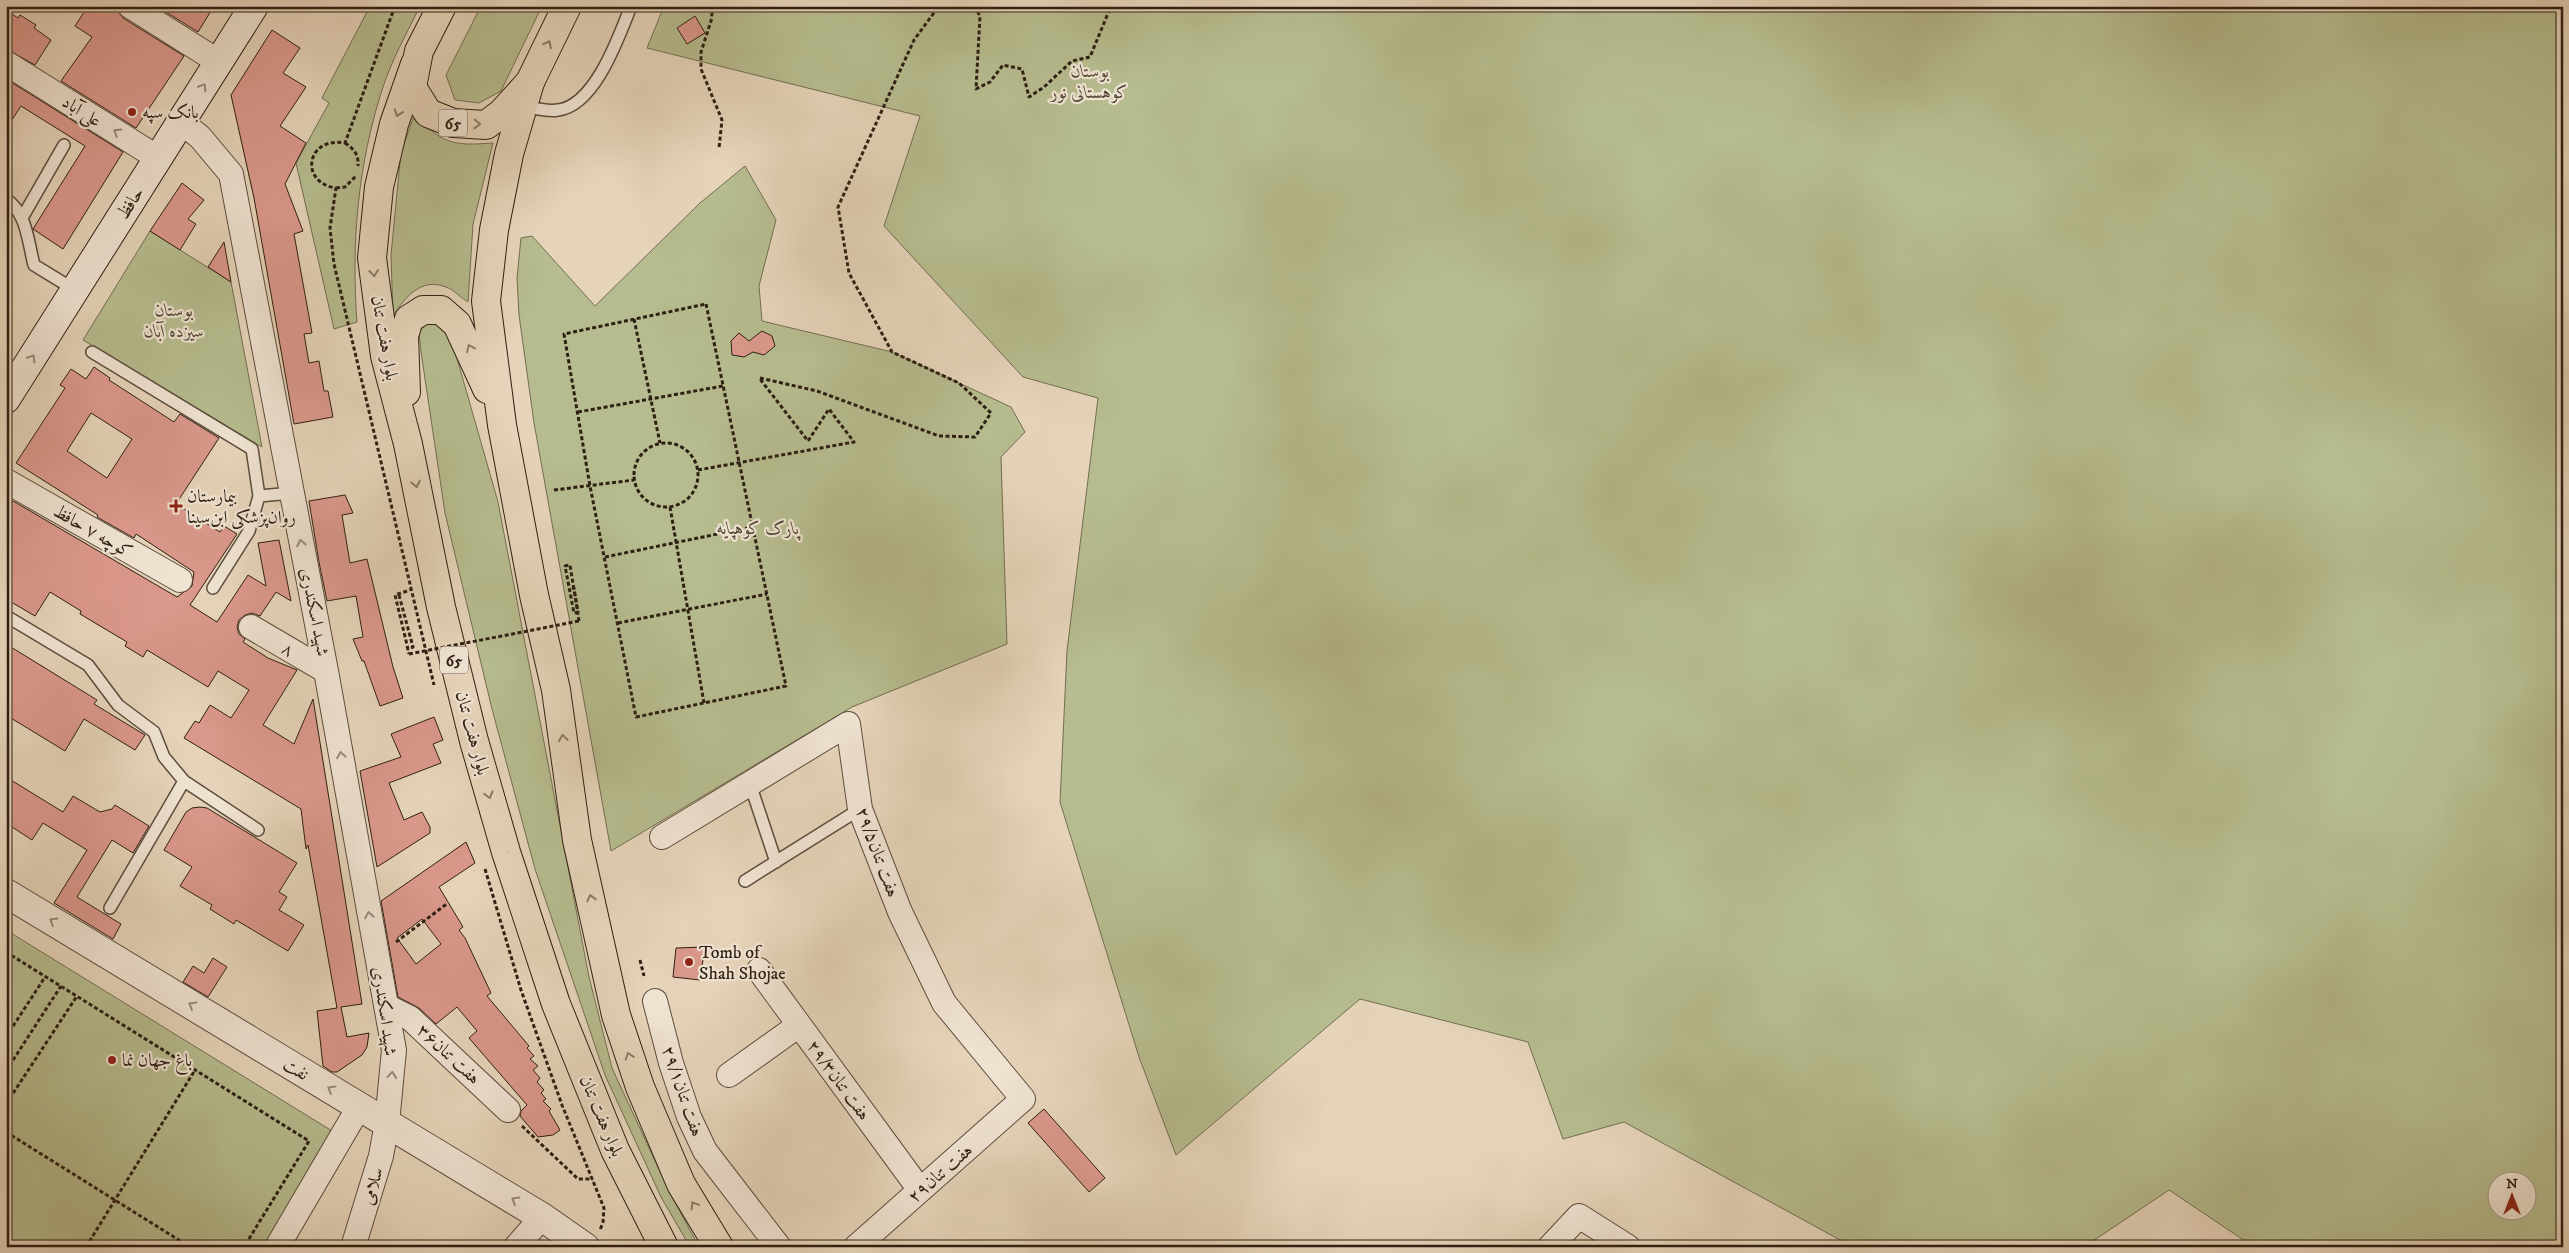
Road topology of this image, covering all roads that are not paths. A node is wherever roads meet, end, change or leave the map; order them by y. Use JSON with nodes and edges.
{"nodes":[{"id":1,"x":130,"y":6,"type":"edge"},
{"id":2,"x":254,"y":6,"type":"edge"},
{"id":3,"x":442,"y":6,"type":"edge"},
{"id":4,"x":567,"y":6,"type":"edge"},
{"id":5,"x":631,"y":6,"type":"edge"},
{"id":6,"x":419,"y":51,"type":"junction"},
{"id":7,"x":219,"y":62,"type":"junction"},
{"id":8,"x":6,"y":63,"type":"edge"},
{"id":9,"x":526,"y":94,"type":"junction"},
{"id":10,"x":181,"y":122,"type":"junction"},
{"id":11,"x":64,"y":145,"type":"dead end"},
{"id":12,"x":158,"y":158,"type":"junction"},
{"id":13,"x":6,"y":199,"type":"edge"},
{"id":14,"x":22,"y":218,"type":"junction"},
{"id":15,"x":75,"y":290,"type":"junction"},
{"id":16,"x":92,"y":352,"type":"dead end"},
{"id":17,"x":6,"y":399,"type":"edge"},
{"id":18,"x":502,"y":425,"type":"junction"},
{"id":19,"x":408,"y":444,"type":"junction"},
{"id":20,"x":6,"y":481,"type":"edge"},
{"id":21,"x":292,"y":493,"type":"junction"},
{"id":22,"x":259,"y":496,"type":"junction"},
{"id":23,"x":180,"y":580,"type":"dead end"},
{"id":24,"x":213,"y":588,"type":"dead end"},
{"id":25,"x":6,"y":616,"type":"edge"},
{"id":26,"x":251,"y":626,"type":"dead end"},
{"id":27,"x":326,"y":670,"type":"junction"},
{"id":28,"x":184,"y":781,"type":"junction"},
{"id":29,"x":750,"y":784,"type":"junction"},
{"id":30,"x":860,"y":809,"type":"junction"},
{"id":31,"x":258,"y":830,"type":"dead end"},
{"id":32,"x":662,"y":837,"type":"dead end"},
{"id":33,"x":776,"y":862,"type":"junction"},
{"id":34,"x":745,"y":881,"type":"dead end"},
{"id":35,"x":6,"y":893,"type":"edge"},
{"id":36,"x":110,"y":908,"type":"dead end"},
{"id":37,"x":759,"y":970,"type":"dead end"},
{"id":38,"x":655,"y":1001,"type":"dead end"},
{"id":39,"x":386,"y":1006,"type":"junction"},
{"id":40,"x":799,"y":1025,"type":"junction"},
{"id":41,"x":729,"y":1075,"type":"dead end"},
{"id":42,"x":1023,"y":1098,"type":"joint"},
{"id":43,"x":359,"y":1107,"type":"junction"},
{"id":44,"x":508,"y":1110,"type":"road end"},
{"id":45,"x":387,"y":1124,"type":"junction"},
{"id":46,"x":920,"y":1190,"type":"junction"},
{"id":47,"x":542,"y":1217,"type":"junction"},
{"id":48,"x":277,"y":1247,"type":"edge"},
{"id":49,"x":354,"y":1247,"type":"edge"},
{"id":50,"x":516,"y":1247,"type":"edge"},
{"id":51,"x":585,"y":1247,"type":"edge"},
{"id":52,"x":664,"y":1247,"type":"edge"},
{"id":53,"x":719,"y":1247,"type":"edge"},
{"id":54,"x":779,"y":1247,"type":"edge"},
{"id":55,"x":856,"y":1247,"type":"edge"},
{"id":56,"x":1550,"y":1247,"type":"edge"},
{"id":57,"x":1628,"y":1247,"type":"edge"}],
"edges":[{"from":1,"to":7,"type":"street"},
{"from":2,"to":7,"type":"street","name":"حافظ"},
{"from":3,"to":6,"type":"main road","number":"65"},
{"from":9,"to":4,"type":"main road","number":"65","one_way":true},
{"from":5,"to":9,"type":"lane"},
{"from":6,"to":9,"type":"main road","number":"65","one_way":true},
{"from":6,"to":19,"type":"main road","name":"بلوار هفت تنان","number":"65","one_way":true},
{"from":10,"to":7,"type":"street","name":"حافظ","one_way":true},
{"from":12,"to":8,"type":"street","name":"علی آباد","one_way":true},
{"from":9,"to":18,"type":"main road","number":"65"},
{"from":10,"to":12,"type":"street","name":"حافظ"},
{"from":10,"to":21,"type":"street","name":"شهید اسکندری"},
{"from":11,"to":14,"type":"lane"},
{"from":12,"to":15,"type":"street","name":"حافظ"},
{"from":13,"to":14,"type":"lane"},
{"from":14,"to":15,"type":"lane"},
{"from":17,"to":15,"type":"street","name":"حافظ","one_way":true},
{"from":16,"to":22,"type":"lane"},
{"from":18,"to":19,"type":"main road","one_way":true},
{"from":53,"to":18,"type":"main road","number":"65","one_way":true},
{"from":19,"to":52,"type":"main road","name":"بلوار هفت تنان","number":"65","one_way":true},
{"from":20,"to":23,"type":"street","name":"کوچه ۷ حافظ"},
{"from":21,"to":22,"type":"lane"},
{"from":27,"to":21,"type":"street","name":"شهید اسکندری","one_way":true},
{"from":22,"to":24,"type":"lane"},
{"from":25,"to":28,"type":"lane"},
{"from":26,"to":27,"type":"street","name":"۸"},
{"from":39,"to":27,"type":"street","name":"شهید اسکندری","one_way":true},
{"from":28,"to":31,"type":"lane"},
{"from":28,"to":36,"type":"lane"},
{"from":29,"to":30,"type":"street","name":"۲۹/۵هفت تنان"},
{"from":29,"to":32,"type":"street","name":"۲۹/۵هفت تنان"},
{"from":29,"to":33,"type":"lane"},
{"from":30,"to":33,"type":"lane"},
{"from":30,"to":42,"type":"street","name":"۲۹/۵هفت تنان"},
{"from":33,"to":34,"type":"lane"},
{"from":43,"to":35,"type":"street","name":"نفت","one_way":true},
{"from":37,"to":40,"type":"street","name":"۲۹/۳هفت تنان"},
{"from":38,"to":54,"type":"street","name":"۲۹/۱هفت تنان"},
{"from":39,"to":44,"type":"street","name":"هفت تنان۳۶"},
{"from":45,"to":39,"type":"street","name":"شهید اسکندری","one_way":true},
{"from":40,"to":41,"type":"street"},
{"from":40,"to":46,"type":"street","name":"۲۹/۳هفت تنان"},
{"from":42,"to":46,"type":"street","name":"هفت تنان۲۹"},
{"from":43,"to":45,"type":"street","name":"نفت"},
{"from":43,"to":48,"type":"street"},
{"from":47,"to":45,"type":"street","name":"نفت","one_way":true},
{"from":45,"to":49,"type":"street","name":"سلامی"},
{"from":46,"to":55,"type":"street","name":"هفت تنان۲۹"},
{"from":47,"to":50,"type":"street"},
{"from":47,"to":51,"type":"street","name":"نفت"},
{"from":56,"to":57,"type":"street"}]}
